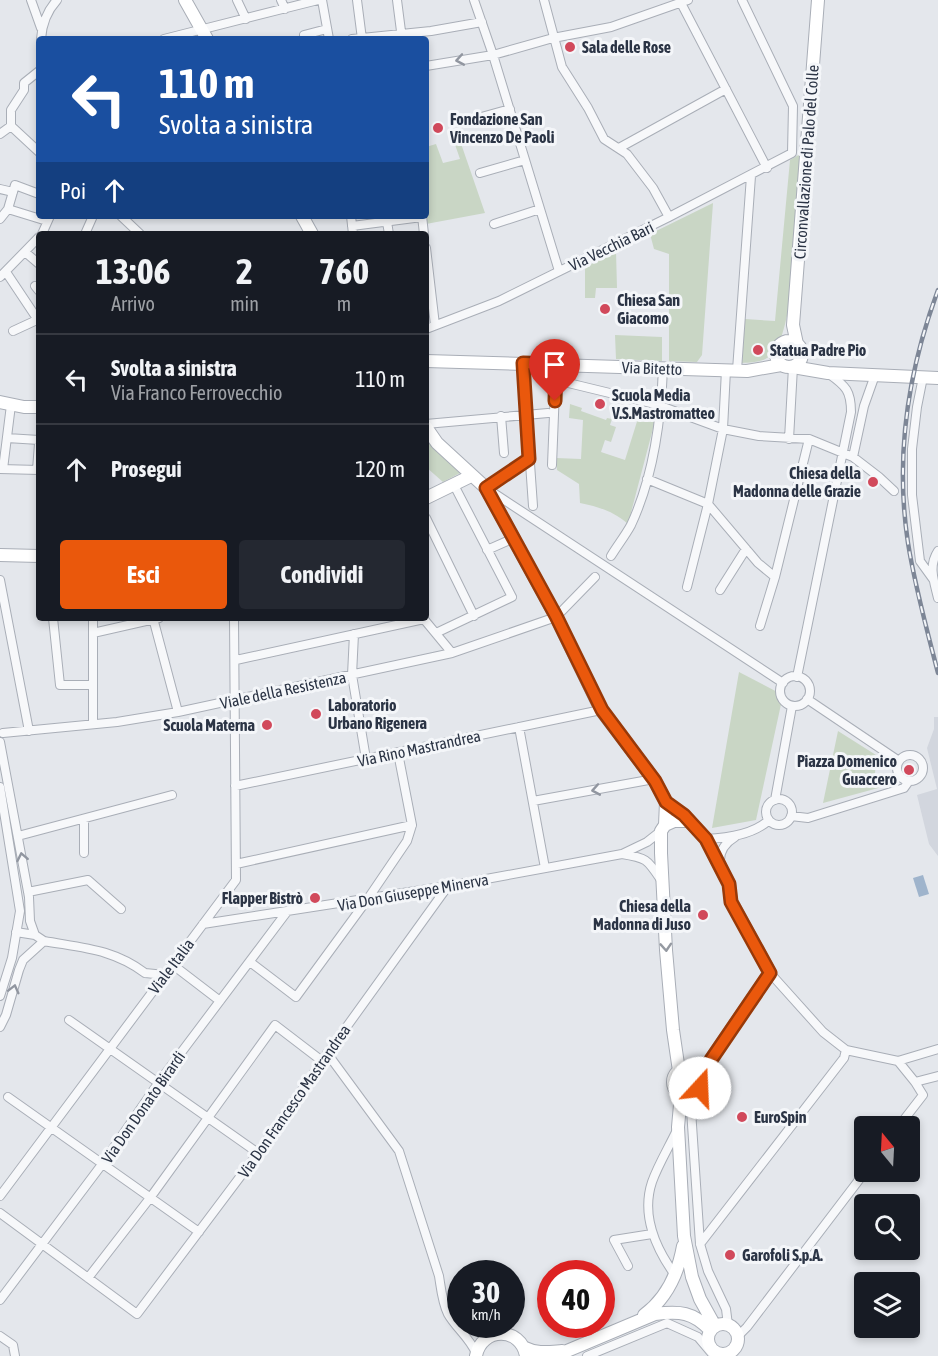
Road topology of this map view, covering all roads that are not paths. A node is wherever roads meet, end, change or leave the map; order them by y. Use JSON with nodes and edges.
{"nodes":[{"id":1,"x":31,"y":0,"type":"edge"},
{"id":2,"x":57,"y":0,"type":"edge"},
{"id":3,"x":185,"y":0,"type":"edge"},
{"id":4,"x":237,"y":0,"type":"edge"},
{"id":5,"x":281,"y":0,"type":"edge"},
{"id":6,"x":320,"y":0,"type":"edge"},
{"id":7,"x":357,"y":0,"type":"edge"},
{"id":8,"x":397,"y":0,"type":"edge"},
{"id":9,"x":474,"y":0,"type":"edge"},
{"id":10,"x":544,"y":0,"type":"edge"},
{"id":11,"x":742,"y":0,"type":"edge"},
{"id":12,"x":818,"y":0,"type":"edge"},
{"id":13,"x":684,"y":1,"type":"edge"},
{"id":14,"x":285,"y":9,"type":"junction"},
{"id":15,"x":246,"y":19,"type":"junction"},
{"id":16,"x":482,"y":22,"type":"junction"},
{"id":17,"x":327,"y":29,"type":"junction"},
{"id":18,"x":204,"y":34,"type":"edge"},
{"id":19,"x":41,"y":35,"type":"edge"},
{"id":20,"x":304,"y":35,"type":"dead end"},
{"id":21,"x":188,"y":36,"type":"edge"},
{"id":22,"x":328,"y":36,"type":"edge"},
{"id":23,"x":362,"y":36,"type":"edge"},
{"id":24,"x":401,"y":36,"type":"edge"},
{"id":25,"x":553,"y":38,"type":"junction"},
{"id":26,"x":493,"y":55,"type":"junction"},
{"id":27,"x":429,"y":66,"type":"edge"},
{"id":28,"x":36,"y":73,"type":"edge"},
{"id":29,"x":726,"y":89,"type":"junction"},
{"id":30,"x":510,"y":109,"type":"junction"},
{"id":31,"x":466,"y":121,"type":"dead end"},
{"id":32,"x":11,"y":126,"type":"junction"},
{"id":33,"x":0,"y":134,"type":"edge"},
{"id":34,"x":619,"y":148,"type":"junction"},
{"id":35,"x":36,"y":149,"type":"edge"},
{"id":36,"x":525,"y":160,"type":"junction"},
{"id":37,"x":767,"y":168,"type":"junction"},
{"id":38,"x":480,"y":173,"type":"dead end"},
{"id":39,"x":752,"y":176,"type":"junction"},
{"id":40,"x":0,"y":189,"type":"edge"},
{"id":41,"x":13,"y":192,"type":"junction"},
{"id":42,"x":36,"y":193,"type":"edge"},
{"id":43,"x":8,"y":209,"type":"junction"},
{"id":44,"x":540,"y":209,"type":"junction"},
{"id":45,"x":36,"y":216,"type":"edge"},
{"id":46,"x":669,"y":217,"type":"junction"},
{"id":47,"x":0,"y":219,"type":"edge"},
{"id":48,"x":123,"y":219,"type":"edge"},
{"id":49,"x":387,"y":219,"type":"edge"},
{"id":50,"x":494,"y":224,"type":"dead end"},
{"id":51,"x":353,"y":230,"type":"edge"},
{"id":52,"x":133,"y":231,"type":"edge"},
{"id":53,"x":36,"y":240,"type":"edge"},
{"id":54,"x":25,"y":252,"type":"junction"},
{"id":55,"x":36,"y":261,"type":"edge"},
{"id":56,"x":559,"y":271,"type":"junction"},
{"id":57,"x":3,"y":275,"type":"edge"},
{"id":58,"x":429,"y":278,"type":"edge"},
{"id":59,"x":36,"y":316,"type":"edge"},
{"id":60,"x":36,"y":321,"type":"edge"},
{"id":61,"x":435,"y":326,"type":"junction"},
{"id":62,"x":429,"y":328,"type":"edge"},
{"id":63,"x":13,"y":331,"type":"dead end"},
{"id":64,"x":795,"y":347,"type":"junction"},
{"id":65,"x":429,"y":360,"type":"edge"},
{"id":66,"x":783,"y":362,"type":"junction"},
{"id":67,"x":523,"y":363,"type":"junction"},
{"id":68,"x":556,"y":364,"type":"junction"},
{"id":69,"x":663,"y":368,"type":"junction"},
{"id":70,"x":737,"y":370,"type":"junction"},
{"id":71,"x":828,"y":373,"type":"junction"},
{"id":72,"x":875,"y":375,"type":"junction"},
{"id":73,"x":923,"y":377,"type":"junction"},
{"id":74,"x":938,"y":378,"type":"edge"},
{"id":75,"x":556,"y":380,"type":"junction"},
{"id":76,"x":6,"y":403,"type":"edge"},
{"id":77,"x":661,"y":406,"type":"junction"},
{"id":78,"x":36,"y":407,"type":"edge"},
{"id":79,"x":548,"y":413,"type":"dead end"},
{"id":80,"x":527,"y":414,"type":"junction"},
{"id":81,"x":501,"y":417,"type":"junction"},
{"id":82,"x":429,"y":426,"type":"edge"},
{"id":83,"x":723,"y":429,"type":"junction"},
{"id":84,"x":429,"y":431,"type":"edge"},
{"id":85,"x":7,"y":438,"type":"junction"},
{"id":86,"x":789,"y":439,"type":"junction"},
{"id":87,"x":809,"y":439,"type":"junction"},
{"id":88,"x":36,"y":442,"type":"edge"},
{"id":89,"x":504,"y":453,"type":"dead end"},
{"id":90,"x":843,"y":453,"type":"junction"},
{"id":91,"x":853,"y":458,"type":"junction"},
{"id":92,"x":529,"y":459,"type":"junction"},
{"id":93,"x":552,"y":465,"type":"dead end"},
{"id":94,"x":1,"y":469,"type":"edge"},
{"id":95,"x":36,"y":470,"type":"edge"},
{"id":96,"x":471,"y":476,"type":"junction"},
{"id":97,"x":647,"y":479,"type":"junction"},
{"id":98,"x":453,"y":485,"type":"junction"},
{"id":99,"x":486,"y":488,"type":"junction"},
{"id":100,"x":894,"y":491,"type":"dead end"},
{"id":101,"x":429,"y":497,"type":"edge"},
{"id":102,"x":708,"y":504,"type":"junction"},
{"id":103,"x":532,"y":506,"type":"dead end"},
{"id":104,"x":429,"y":524,"type":"edge"},
{"id":105,"x":514,"y":538,"type":"junction"},
{"id":106,"x":746,"y":549,"type":"junction"},
{"id":107,"x":487,"y":550,"type":"junction"},
{"id":108,"x":938,"y":551,"type":"edge"},
{"id":109,"x":0,"y":555,"type":"edge"},
{"id":110,"x":36,"y":556,"type":"edge"},
{"id":111,"x":611,"y":556,"type":"dead end"},
{"id":112,"x":595,"y":577,"type":"dead end"},
{"id":113,"x":776,"y":577,"type":"junction"},
{"id":114,"x":933,"y":579,"type":"junction"},
{"id":115,"x":0,"y":580,"type":"edge"},
{"id":116,"x":687,"y":587,"type":"dead end"},
{"id":117,"x":720,"y":590,"type":"dead end"},
{"id":118,"x":938,"y":598,"type":"edge"},
{"id":119,"x":474,"y":616,"type":"junction"},
{"id":120,"x":556,"y":616,"type":"junction"},
{"id":121,"x":53,"y":621,"type":"edge"},
{"id":122,"x":93,"y":621,"type":"edge"},
{"id":123,"x":143,"y":621,"type":"edge"},
{"id":124,"x":156,"y":621,"type":"edge"},
{"id":125,"x":234,"y":621,"type":"edge"},
{"id":126,"x":415,"y":621,"type":"edge"},
{"id":127,"x":426,"y":621,"type":"edge"},
{"id":128,"x":760,"y":626,"type":"dead end"},
{"id":129,"x":93,"y":633,"type":"junction"},
{"id":130,"x":436,"y":633,"type":"junction"},
{"id":131,"x":354,"y":634,"type":"junction"},
{"id":132,"x":452,"y":653,"type":"junction"},
{"id":133,"x":236,"y":660,"type":"junction"},
{"id":134,"x":352,"y":675,"type":"junction"},
{"id":135,"x":797,"y":677,"type":"junction"},
{"id":136,"x":783,"y":683,"type":"junction"},
{"id":137,"x":93,"y":685,"type":"junction"},
{"id":138,"x":807,"y":699,"type":"junction"},
{"id":139,"x":235,"y":701,"type":"junction"},
{"id":140,"x":792,"y":705,"type":"junction"},
{"id":141,"x":602,"y":710,"type":"junction"},
{"id":142,"x":178,"y":712,"type":"junction"},
{"id":143,"x":93,"y":724,"type":"junction"},
{"id":144,"x":519,"y":727,"type":"junction"},
{"id":145,"x":29,"y":730,"type":"junction"},
{"id":146,"x":1,"y":736,"type":"edge"},
{"id":147,"x":398,"y":753,"type":"junction"},
{"id":148,"x":366,"y":759,"type":"junction"},
{"id":149,"x":899,"y":761,"type":"junction"},
{"id":150,"x":654,"y":779,"type":"junction"},
{"id":151,"x":909,"y":781,"type":"junction"},
{"id":152,"x":236,"y":786,"type":"junction"},
{"id":153,"x":0,"y":787,"type":"edge"},
{"id":154,"x":172,"y":795,"type":"dead end"},
{"id":155,"x":533,"y":801,"type":"junction"},
{"id":156,"x":775,"y":801,"type":"junction"},
{"id":157,"x":666,"y":802,"type":"junction"},
{"id":158,"x":791,"y":816,"type":"junction"},
{"id":159,"x":84,"y":819,"type":"junction"},
{"id":160,"x":769,"y":820,"type":"junction"},
{"id":161,"x":689,"y":821,"type":"junction"},
{"id":162,"x":412,"y":825,"type":"junction"},
{"id":163,"x":663,"y":828,"type":"junction"},
{"id":164,"x":738,"y":835,"type":"junction"},
{"id":165,"x":18,"y":836,"type":"junction"},
{"id":166,"x":706,"y":839,"type":"junction"},
{"id":167,"x":84,"y":854,"type":"dead end"},
{"id":168,"x":622,"y":854,"type":"junction"},
{"id":169,"x":236,"y":864,"type":"junction"},
{"id":170,"x":546,"y":868,"type":"junction"},
{"id":171,"x":720,"y":868,"type":"junction"},
{"id":172,"x":663,"y":885,"type":"junction"},
{"id":173,"x":448,"y":886,"type":"junction"},
{"id":174,"x":28,"y":892,"type":"junction"},
{"id":175,"x":368,"y":900,"type":"junction"},
{"id":176,"x":121,"y":909,"type":"dead end"},
{"id":177,"x":286,"y":913,"type":"junction"},
{"id":178,"x":203,"y":924,"type":"junction"},
{"id":179,"x":16,"y":932,"type":"junction"},
{"id":180,"x":35,"y":935,"type":"junction"},
{"id":181,"x":44,"y":941,"type":"junction"},
{"id":182,"x":13,"y":951,"type":"junction"},
{"id":183,"x":30,"y":954,"type":"junction"},
{"id":184,"x":250,"y":962,"type":"junction"},
{"id":185,"x":173,"y":965,"type":"junction"},
{"id":186,"x":146,"y":973,"type":"junction"},
{"id":187,"x":770,"y":973,"type":"junction"},
{"id":188,"x":165,"y":975,"type":"junction"},
{"id":189,"x":153,"y":990,"type":"junction"},
{"id":190,"x":0,"y":996,"type":"edge"},
{"id":191,"x":220,"y":1001,"type":"junction"},
{"id":192,"x":69,"y":1020,"type":"dead end"},
{"id":193,"x":0,"y":1027,"type":"edge"},
{"id":194,"x":112,"y":1048,"type":"junction"},
{"id":195,"x":938,"y":1049,"type":"edge"},
{"id":196,"x":846,"y":1050,"type":"junction"},
{"id":197,"x":325,"y":1057,"type":"junction"},
{"id":198,"x":898,"y":1061,"type":"junction"},
{"id":199,"x":679,"y":1071,"type":"junction"},
{"id":200,"x":700,"y":1076,"type":"junction"},
{"id":201,"x":938,"y":1076,"type":"edge"},
{"id":202,"x":915,"y":1082,"type":"junction"},
{"id":203,"x":159,"y":1083,"type":"junction"},
{"id":204,"x":686,"y":1095,"type":"junction"},
{"id":205,"x":8,"y":1097,"type":"dead end"},
{"id":206,"x":907,"y":1116,"type":"edge"},
{"id":207,"x":207,"y":1117,"type":"junction"},
{"id":208,"x":678,"y":1127,"type":"junction"},
{"id":209,"x":52,"y":1128,"type":"junction"},
{"id":210,"x":258,"y":1153,"type":"junction"},
{"id":211,"x":103,"y":1163,"type":"junction"},
{"id":212,"x":857,"y":1182,"type":"edge"},
{"id":213,"x":0,"y":1196,"type":"edge"},
{"id":214,"x":150,"y":1198,"type":"junction"},
{"id":215,"x":0,"y":1213,"type":"edge"},
{"id":216,"x":199,"y":1232,"type":"junction"},
{"id":217,"x":652,"y":1234,"type":"junction"},
{"id":218,"x":684,"y":1236,"type":"junction"},
{"id":219,"x":42,"y":1243,"type":"junction"},
{"id":220,"x":700,"y":1244,"type":"junction"},
{"id":221,"x":628,"y":1266,"type":"dead end"},
{"id":222,"x":675,"y":1275,"type":"junction"},
{"id":223,"x":88,"y":1278,"type":"junction"},
{"id":224,"x":0,"y":1300,"type":"edge"},
{"id":225,"x":447,"y":1312,"type":"edge"},
{"id":226,"x":633,"y":1322,"type":"junction"},
{"id":227,"x":728,"y":1325,"type":"junction"},
{"id":228,"x":712,"y":1328,"type":"junction"},
{"id":229,"x":0,"y":1336,"type":"edge"},
{"id":230,"x":738,"y":1336,"type":"junction"},
{"id":231,"x":467,"y":1338,"type":"edge"},
{"id":232,"x":473,"y":1338,"type":"edge"},
{"id":233,"x":484,"y":1340,"type":"junction"},
{"id":234,"x":573,"y":1350,"type":"junction"},
{"id":235,"x":524,"y":1351,"type":"edge"},
{"id":236,"x":732,"y":1354,"type":"edge"},
{"id":237,"x":476,"y":1355,"type":"edge"},
{"id":238,"x":15,"y":1356,"type":"edge"},
{"id":239,"x":555,"y":1356,"type":"edge"},
{"id":240,"x":587,"y":1356,"type":"edge"},
{"id":241,"x":714,"y":1356,"type":"edge"}],
"edges":[{"from":1,"to":19,"type":"street"},
{"from":2,"to":19,"type":"street"},
{"from":3,"to":18,"type":"street"},
{"from":4,"to":15,"type":"street"},
{"from":5,"to":14,"type":"street"},
{"from":6,"to":14,"type":"street"},
{"from":6,"to":17,"type":"street"},
{"from":7,"to":23,"type":"street"},
{"from":8,"to":24,"type":"street"},
{"from":9,"to":16,"type":"street"},
{"from":10,"to":25,"type":"street"},
{"from":11,"to":37,"type":"street","name":"Via Vecchia Bari"},
{"from":12,"to":64,"type":"street","name":"Circonvallazione di Palo del Colle"},
{"from":13,"to":25,"type":"street"},
{"from":13,"to":29,"type":"street"},
{"from":14,"to":15,"type":"street"},
{"from":15,"to":18,"type":"street"},
{"from":16,"to":24,"type":"street"},
{"from":16,"to":26,"type":"street"},
{"from":17,"to":20,"type":"street"},
{"from":17,"to":22,"type":"street"},
{"from":18,"to":21,"type":"street"},
{"from":25,"to":26,"type":"street"},
{"from":25,"to":34,"type":"street"},
{"from":26,"to":27,"type":"street","one_way":true},
{"from":26,"to":30,"type":"street"},
{"from":28,"to":32,"type":"street"},
{"from":29,"to":34,"type":"street"},
{"from":29,"to":37,"type":"street"},
{"from":30,"to":31,"type":"street"},
{"from":30,"to":36,"type":"street"},
{"from":32,"to":33,"type":"street"},
{"from":32,"to":35,"type":"street"},
{"from":34,"to":46,"type":"street"},
{"from":36,"to":38,"type":"street"},
{"from":36,"to":44,"type":"street"},
{"from":37,"to":39,"type":"street","name":"Via Vecchia Bari"},
{"from":39,"to":46,"type":"street","name":"Via Vecchia Bari"},
{"from":39,"to":70,"type":"street"},
{"from":40,"to":41,"type":"street"},
{"from":41,"to":42,"type":"street"},
{"from":41,"to":43,"type":"street"},
{"from":43,"to":45,"type":"street"},
{"from":43,"to":47,"type":"street"},
{"from":44,"to":50,"type":"street"},
{"from":44,"to":56,"type":"street"},
{"from":46,"to":56,"type":"street","name":"Via Vecchia Bari"},
{"from":48,"to":52,"type":"street"},
{"from":49,"to":51,"type":"street"},
{"from":53,"to":54,"type":"street"},
{"from":54,"to":55,"type":"street"},
{"from":54,"to":57,"type":"street"},
{"from":56,"to":61,"type":"street","name":"Via Vecchia Bari"},
{"from":57,"to":59,"type":"street"},
{"from":58,"to":61,"type":"street"},
{"from":60,"to":63,"type":"street"},
{"from":61,"to":62,"type":"street","name":"Via Vecchia Bari"},
{"from":64,"to":66,"type":"street"},
{"from":64,"to":66,"type":"street"},
{"from":64,"to":71,"type":"street"},
{"from":65,"to":67,"type":"street","name":"Via Bitetto"},
{"from":66,"to":70,"type":"street"},
{"from":66,"to":71,"type":"street"},
{"from":66,"to":86,"type":"street"},
{"from":67,"to":68,"type":"street","name":"Via Bitetto"},
{"from":67,"to":80,"type":"street"},
{"from":68,"to":69,"type":"street","name":"Via Bitetto"},
{"from":68,"to":75,"type":"street"},
{"from":69,"to":70,"type":"street","name":"Via Bitetto"},
{"from":69,"to":77,"type":"street"},
{"from":70,"to":83,"type":"street"},
{"from":71,"to":72,"type":"street"},
{"from":71,"to":90,"type":"street"},
{"from":72,"to":73,"type":"street"},
{"from":72,"to":91,"type":"street"},
{"from":73,"to":74,"type":"street"},
{"from":73,"to":114,"type":"street"},
{"from":75,"to":77,"type":"street"},
{"from":75,"to":93,"type":"street"},
{"from":76,"to":78,"type":"street"},
{"from":76,"to":85,"type":"street"},
{"from":77,"to":83,"type":"street"},
{"from":77,"to":97,"type":"street"},
{"from":79,"to":80,"type":"street"},
{"from":80,"to":81,"type":"street"},
{"from":80,"to":92,"type":"street"},
{"from":81,"to":82,"type":"street"},
{"from":81,"to":89,"type":"street"},
{"from":83,"to":86,"type":"street"},
{"from":83,"to":102,"type":"street"},
{"from":84,"to":96,"type":"street"},
{"from":85,"to":88,"type":"street"},
{"from":85,"to":94,"type":"street"},
{"from":86,"to":87,"type":"street"},
{"from":87,"to":90,"type":"street"},
{"from":87,"to":113,"type":"street"},
{"from":90,"to":91,"type":"street"},
{"from":90,"to":135,"type":"street"},
{"from":91,"to":100,"type":"street"},
{"from":92,"to":99,"type":"street"},
{"from":92,"to":103,"type":"street"},
{"from":94,"to":95,"type":"street"},
{"from":96,"to":98,"type":"street"},
{"from":96,"to":99,"type":"street"},
{"from":97,"to":102,"type":"street"},
{"from":97,"to":111,"type":"street"},
{"from":98,"to":101,"type":"street"},
{"from":98,"to":107,"type":"street"},
{"from":99,"to":105,"type":"street"},
{"from":99,"to":136,"type":"street"},
{"from":102,"to":106,"type":"street"},
{"from":102,"to":116,"type":"street"},
{"from":104,"to":119,"type":"street"},
{"from":105,"to":107,"type":"street"},
{"from":105,"to":120,"type":"street"},
{"from":106,"to":113,"type":"street"},
{"from":106,"to":117,"type":"street"},
{"from":107,"to":119,"type":"street"},
{"from":108,"to":114,"type":"street"},
{"from":109,"to":110,"type":"street"},
{"from":112,"to":120,"type":"street"},
{"from":113,"to":128,"type":"street"},
{"from":114,"to":118,"type":"street"},
{"from":115,"to":145,"type":"street"},
{"from":119,"to":130,"type":"street"},
{"from":120,"to":132,"type":"street","name":"Viale della Resistenza"},
{"from":120,"to":141,"type":"street"},
{"from":121,"to":137,"type":"street"},
{"from":122,"to":129,"type":"street"},
{"from":123,"to":129,"type":"street"},
{"from":124,"to":142,"type":"street"},
{"from":125,"to":133,"type":"street","name":"Viale Italia"},
{"from":126,"to":131,"type":"street"},
{"from":127,"to":130,"type":"street"},
{"from":129,"to":137,"type":"street"},
{"from":130,"to":132,"type":"street"},
{"from":131,"to":133,"type":"street"},
{"from":131,"to":134,"type":"street"},
{"from":132,"to":134,"type":"street","name":"Viale della Resistenza"},
{"from":133,"to":139,"type":"street","name":"Viale Italia"},
{"from":134,"to":139,"type":"street","name":"Viale della Resistenza"},
{"from":134,"to":148,"type":"street"},
{"from":135,"to":136,"type":"street"},
{"from":135,"to":138,"type":"street"},
{"from":136,"to":140,"type":"street"},
{"from":137,"to":143,"type":"street"},
{"from":138,"to":140,"type":"street"},
{"from":138,"to":149,"type":"street"},
{"from":139,"to":142,"type":"street","name":"Viale della Resistenza"},
{"from":139,"to":152,"type":"street","name":"Viale Italia"},
{"from":140,"to":156,"type":"street"},
{"from":141,"to":144,"type":"street","name":"Via Rino Mastrandrea"},
{"from":141,"to":150,"type":"street"},
{"from":142,"to":143,"type":"street","name":"Viale della Resistenza"},
{"from":143,"to":145,"type":"street","name":"Viale della Resistenza"},
{"from":144,"to":147,"type":"street","name":"Via Rino Mastrandrea"},
{"from":144,"to":155,"type":"street"},
{"from":145,"to":146,"type":"street","name":"Viale della Resistenza"},
{"from":146,"to":165,"type":"street"},
{"from":147,"to":148,"type":"street","name":"Via Rino Mastrandrea"},
{"from":147,"to":162,"type":"street"},
{"from":148,"to":152,"type":"street","name":"Via Rino Mastrandrea"},
{"from":149,"to":151,"type":"street"},
{"from":149,"to":151,"type":"street"},
{"from":150,"to":155,"type":"street","one_way":true},
{"from":150,"to":157,"type":"street"},
{"from":151,"to":158,"type":"street"},
{"from":152,"to":169,"type":"street","name":"Viale Italia"},
{"from":153,"to":179,"type":"street"},
{"from":154,"to":159,"type":"street"},
{"from":155,"to":170,"type":"street"},
{"from":156,"to":158,"type":"street"},
{"from":156,"to":160,"type":"street"},
{"from":157,"to":161,"type":"street"},
{"from":157,"to":163,"type":"street"},
{"from":158,"to":160,"type":"street"},
{"from":159,"to":165,"type":"street"},
{"from":159,"to":167,"type":"street"},
{"from":160,"to":164,"type":"street"},
{"from":161,"to":163,"type":"street"},
{"from":161,"to":166,"type":"street"},
{"from":162,"to":169,"type":"street"},
{"from":162,"to":175,"type":"street"},
{"from":163,"to":168,"type":"street"},
{"from":163,"to":172,"type":"street"},
{"from":164,"to":166,"type":"street"},
{"from":164,"to":171,"type":"street"},
{"from":174,"to":165,"type":"street","one_way":true},
{"from":166,"to":171,"type":"street"},
{"from":168,"to":170,"type":"street","name":"Via Don Giuseppe Minerva"},
{"from":168,"to":172,"type":"street"},
{"from":169,"to":178,"type":"street","name":"Viale Italia"},
{"from":170,"to":173,"type":"street","name":"Via Don Giuseppe Minerva"},
{"from":171,"to":187,"type":"street"},
{"from":172,"to":199,"type":"street","one_way":true},
{"from":173,"to":175,"type":"street","name":"Via Don Giuseppe Minerva"},
{"from":173,"to":197,"type":"street","name":"Via Don Francesco Mastrandrea"},
{"from":174,"to":176,"type":"street"},
{"from":174,"to":180,"type":"street"},
{"from":175,"to":177,"type":"street","name":"Via Don Giuseppe Minerva"},
{"from":175,"to":184,"type":"street"},
{"from":177,"to":178,"type":"street","name":"Via Don Giuseppe Minerva"},
{"from":177,"to":184,"type":"street","name":"Via Don Donato Birardi"},
{"from":178,"to":185,"type":"street","name":"Viale Italia"},
{"from":179,"to":180,"type":"street"},
{"from":179,"to":182,"type":"street"},
{"from":180,"to":181,"type":"street"},
{"from":180,"to":183,"type":"street"},
{"from":181,"to":183,"type":"street"},
{"from":181,"to":186,"type":"street"},
{"from":182,"to":183,"type":"street"},
{"from":182,"to":190,"type":"street"},
{"from":193,"to":183,"type":"street","one_way":true},
{"from":184,"to":191,"type":"street","name":"Via Don Donato Birardi"},
{"from":185,"to":188,"type":"street","name":"Viale Italia"},
{"from":185,"to":191,"type":"street"},
{"from":186,"to":188,"type":"street"},
{"from":186,"to":189,"type":"street"},
{"from":187,"to":196,"type":"street"},
{"from":187,"to":200,"type":"street"},
{"from":188,"to":189,"type":"street","name":"Viale Italia"},
{"from":189,"to":194,"type":"street","name":"Viale Italia"},
{"from":191,"to":203,"type":"street","name":"Via Don Donato Birardi"},
{"from":192,"to":194,"type":"street"},
{"from":194,"to":203,"type":"street"},
{"from":194,"to":209,"type":"street","name":"Viale Italia"},
{"from":195,"to":198,"type":"street"},
{"from":196,"to":198,"type":"street"},
{"from":196,"to":220,"type":"street"},
{"from":197,"to":207,"type":"street"},
{"from":197,"to":210,"type":"street","name":"Via Don Francesco Mastrandrea"},
{"from":197,"to":225,"type":"street"},
{"from":198,"to":202,"type":"street"},
{"from":199,"to":200,"type":"street"},
{"from":199,"to":204,"type":"street"},
{"from":200,"to":204,"type":"street"},
{"from":201,"to":202,"type":"street"},
{"from":202,"to":206,"type":"street"},
{"from":203,"to":207,"type":"street"},
{"from":203,"to":211,"type":"street","name":"Via Don Donato Birardi"},
{"from":204,"to":208,"type":"street"},
{"from":204,"to":220,"type":"street"},
{"from":205,"to":209,"type":"street"},
{"from":207,"to":210,"type":"street"},
{"from":207,"to":214,"type":"street"},
{"from":208,"to":217,"type":"street"},
{"from":208,"to":218,"type":"street"},
{"from":209,"to":211,"type":"street"},
{"from":209,"to":213,"type":"street","name":"Viale Italia"},
{"from":210,"to":216,"type":"street","name":"Via Don Francesco Mastrandrea"},
{"from":211,"to":214,"type":"street"},
{"from":211,"to":219,"type":"street","name":"Via Don Donato Birardi"},
{"from":212,"to":230,"type":"street"},
{"from":214,"to":216,"type":"street"},
{"from":214,"to":223,"type":"street"},
{"from":215,"to":219,"type":"street"},
{"from":216,"to":223,"type":"street","name":"Via Don Francesco Mastrandrea"},
{"from":217,"to":221,"type":"street"},
{"from":217,"to":222,"type":"street"},
{"from":218,"to":222,"type":"street"},
{"from":218,"to":228,"type":"street"},
{"from":219,"to":223,"type":"street"},
{"from":219,"to":224,"type":"street","name":"Via Don Donato Birardi"},
{"from":220,"to":227,"type":"street"},
{"from":222,"to":226,"type":"street"},
{"from":226,"to":228,"type":"street"},
{"from":226,"to":234,"type":"street"},
{"from":227,"to":228,"type":"street"},
{"from":227,"to":230,"type":"street"},
{"from":228,"to":236,"type":"street"},
{"from":229,"to":238,"type":"street"},
{"from":230,"to":236,"type":"street"},
{"from":231,"to":237,"type":"street"},
{"from":232,"to":233,"type":"street"},
{"from":233,"to":235,"type":"street"},
{"from":233,"to":237,"type":"street"},
{"from":234,"to":235,"type":"street"},
{"from":234,"to":239,"type":"street"},
{"from":240,"to":241,"type":"street"}]}
